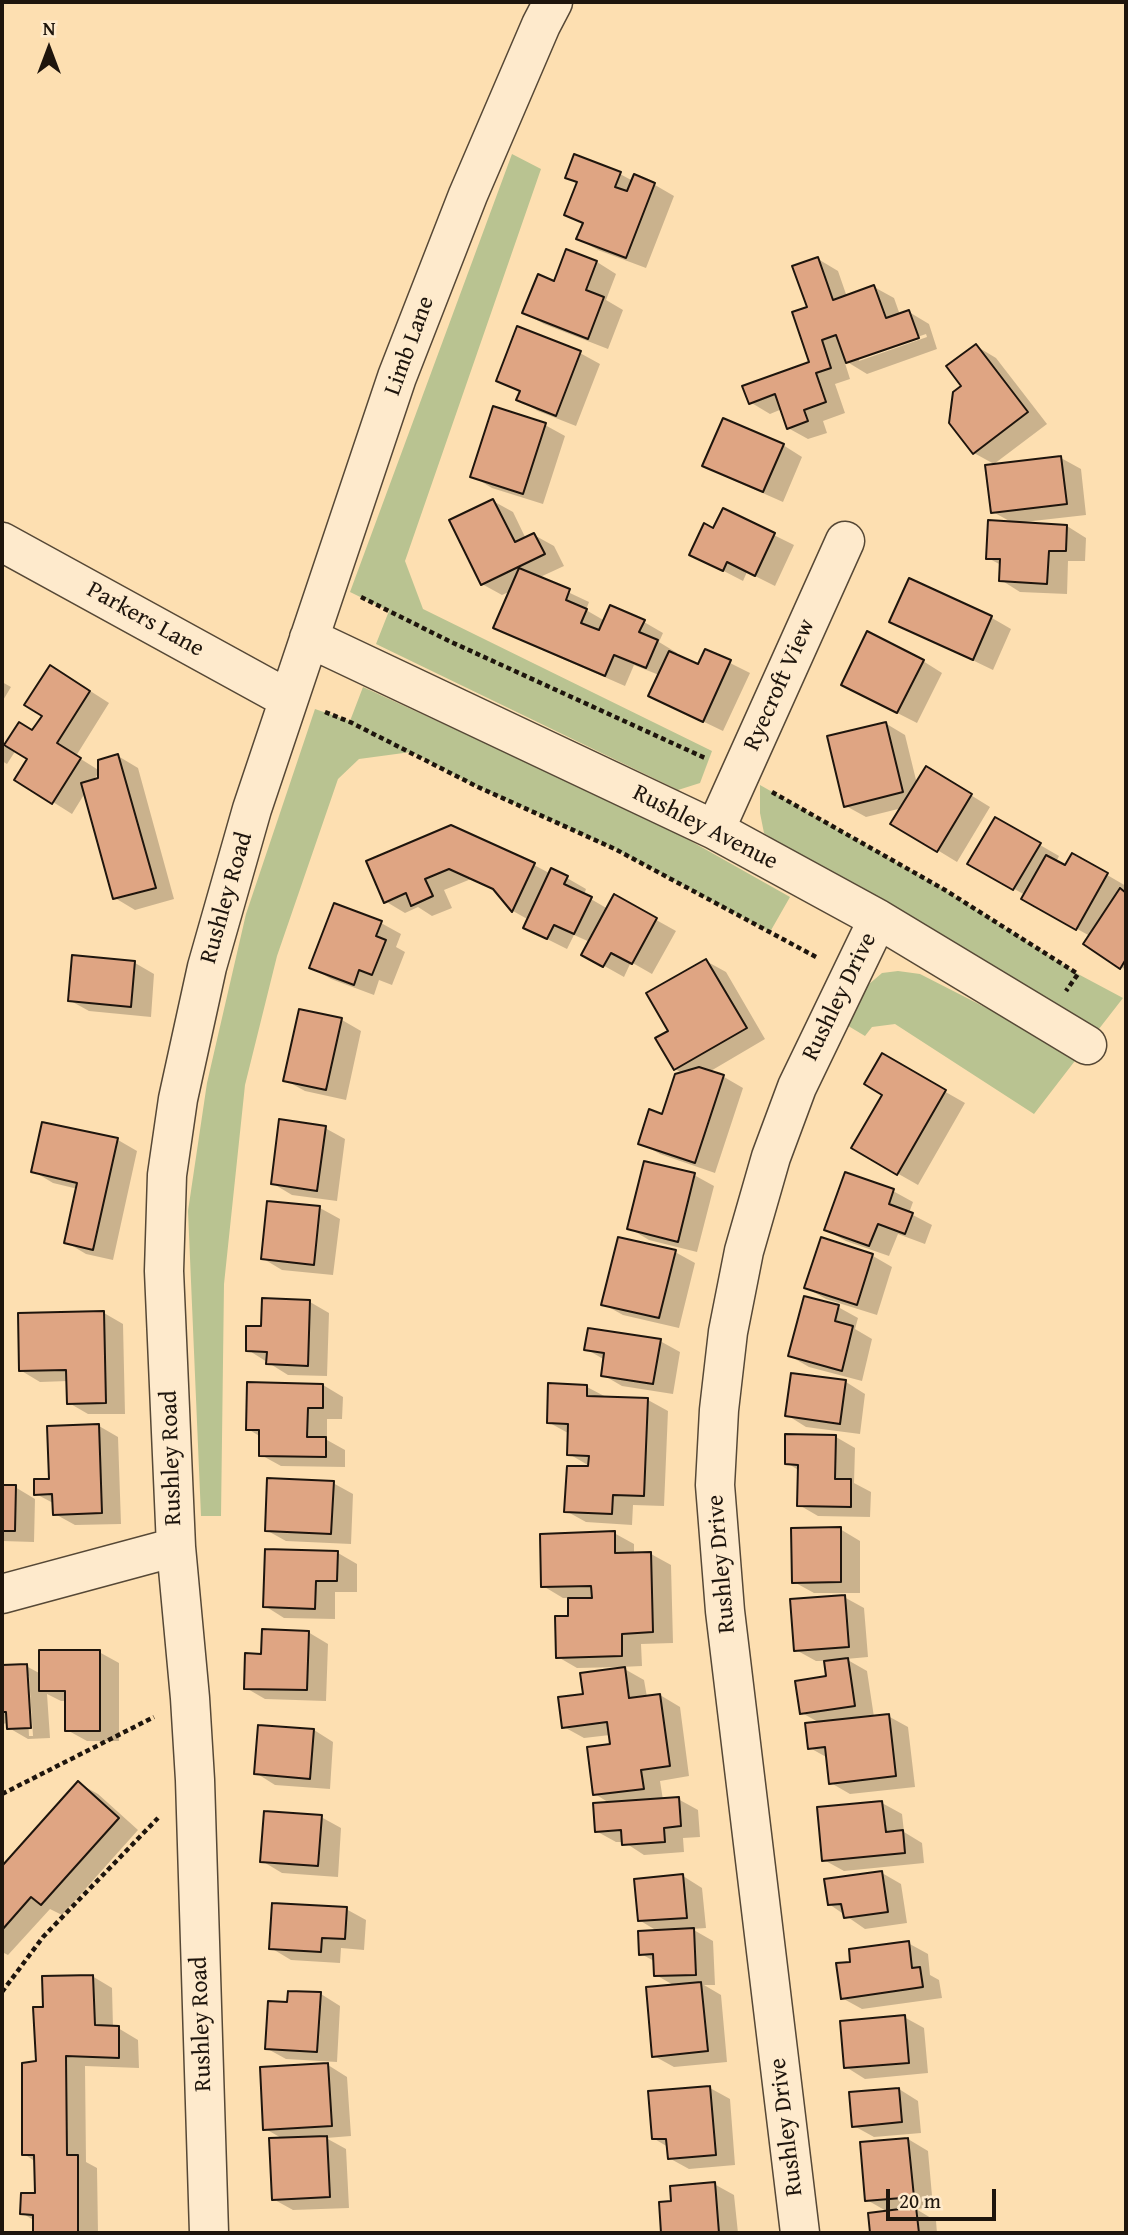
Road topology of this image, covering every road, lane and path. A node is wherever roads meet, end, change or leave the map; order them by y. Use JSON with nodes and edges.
{"nodes":[{"id":1,"x":553,"y":2,"type":"edge"},
{"id":2,"x":845,"y":541,"type":"dead end"},
{"id":3,"x":2,"y":542,"type":"edge"},
{"id":4,"x":309,"y":638,"type":"junction"},
{"id":5,"x":288,"y":699,"type":"junction"},
{"id":6,"x":715,"y":830,"type":"junction"},
{"id":7,"x":878,"y":919,"type":"junction"},
{"id":8,"x":849,"y":976,"type":"junction"},
{"id":9,"x":1087,"y":1045,"type":"dead end"},
{"id":10,"x":176,"y":1547,"type":"junction"},
{"id":11,"x":2,"y":1594,"type":"edge"},
{"id":12,"x":190,"y":1699,"type":"junction"},
{"id":13,"x":195,"y":1780,"type":"junction"},
{"id":14,"x":2,"y":1794,"type":"edge"},
{"id":15,"x":2,"y":1992,"type":"edge"},
{"id":16,"x":209,"y":2233,"type":"edge"},
{"id":17,"x":800,"y":2233,"type":"edge"}],
"edges":[{"from":1,"to":4,"type":"street","name":"Limb Lane"},
{"from":2,"to":6,"type":"street","name":"Ryecroft View"},
{"from":3,"to":5,"type":"street","name":"Parkers Lane"},
{"from":4,"to":5,"type":"street","name":"Limb Lane"},
{"from":4,"to":6,"type":"street","name":"Rushley Avenue"},
{"from":5,"to":8,"type":"path"},
{"from":5,"to":10,"type":"street","name":"Rushley Road"},
{"from":6,"to":7,"type":"street","name":"Rushley Avenue"},
{"from":7,"to":8,"type":"street","name":"Rushley Drive"},
{"from":7,"to":9,"type":"street","name":"Rushley Avenue"},
{"from":8,"to":17,"type":"street","name":"Rushley Drive"},
{"from":10,"to":11,"type":"street"},
{"from":10,"to":12,"type":"street","name":"Rushley Road"},
{"from":12,"to":13,"type":"street","name":"Rushley Road"},
{"from":12,"to":14,"type":"path"},
{"from":13,"to":15,"type":"path"},
{"from":13,"to":16,"type":"street","name":"Rushley Road"}]}
